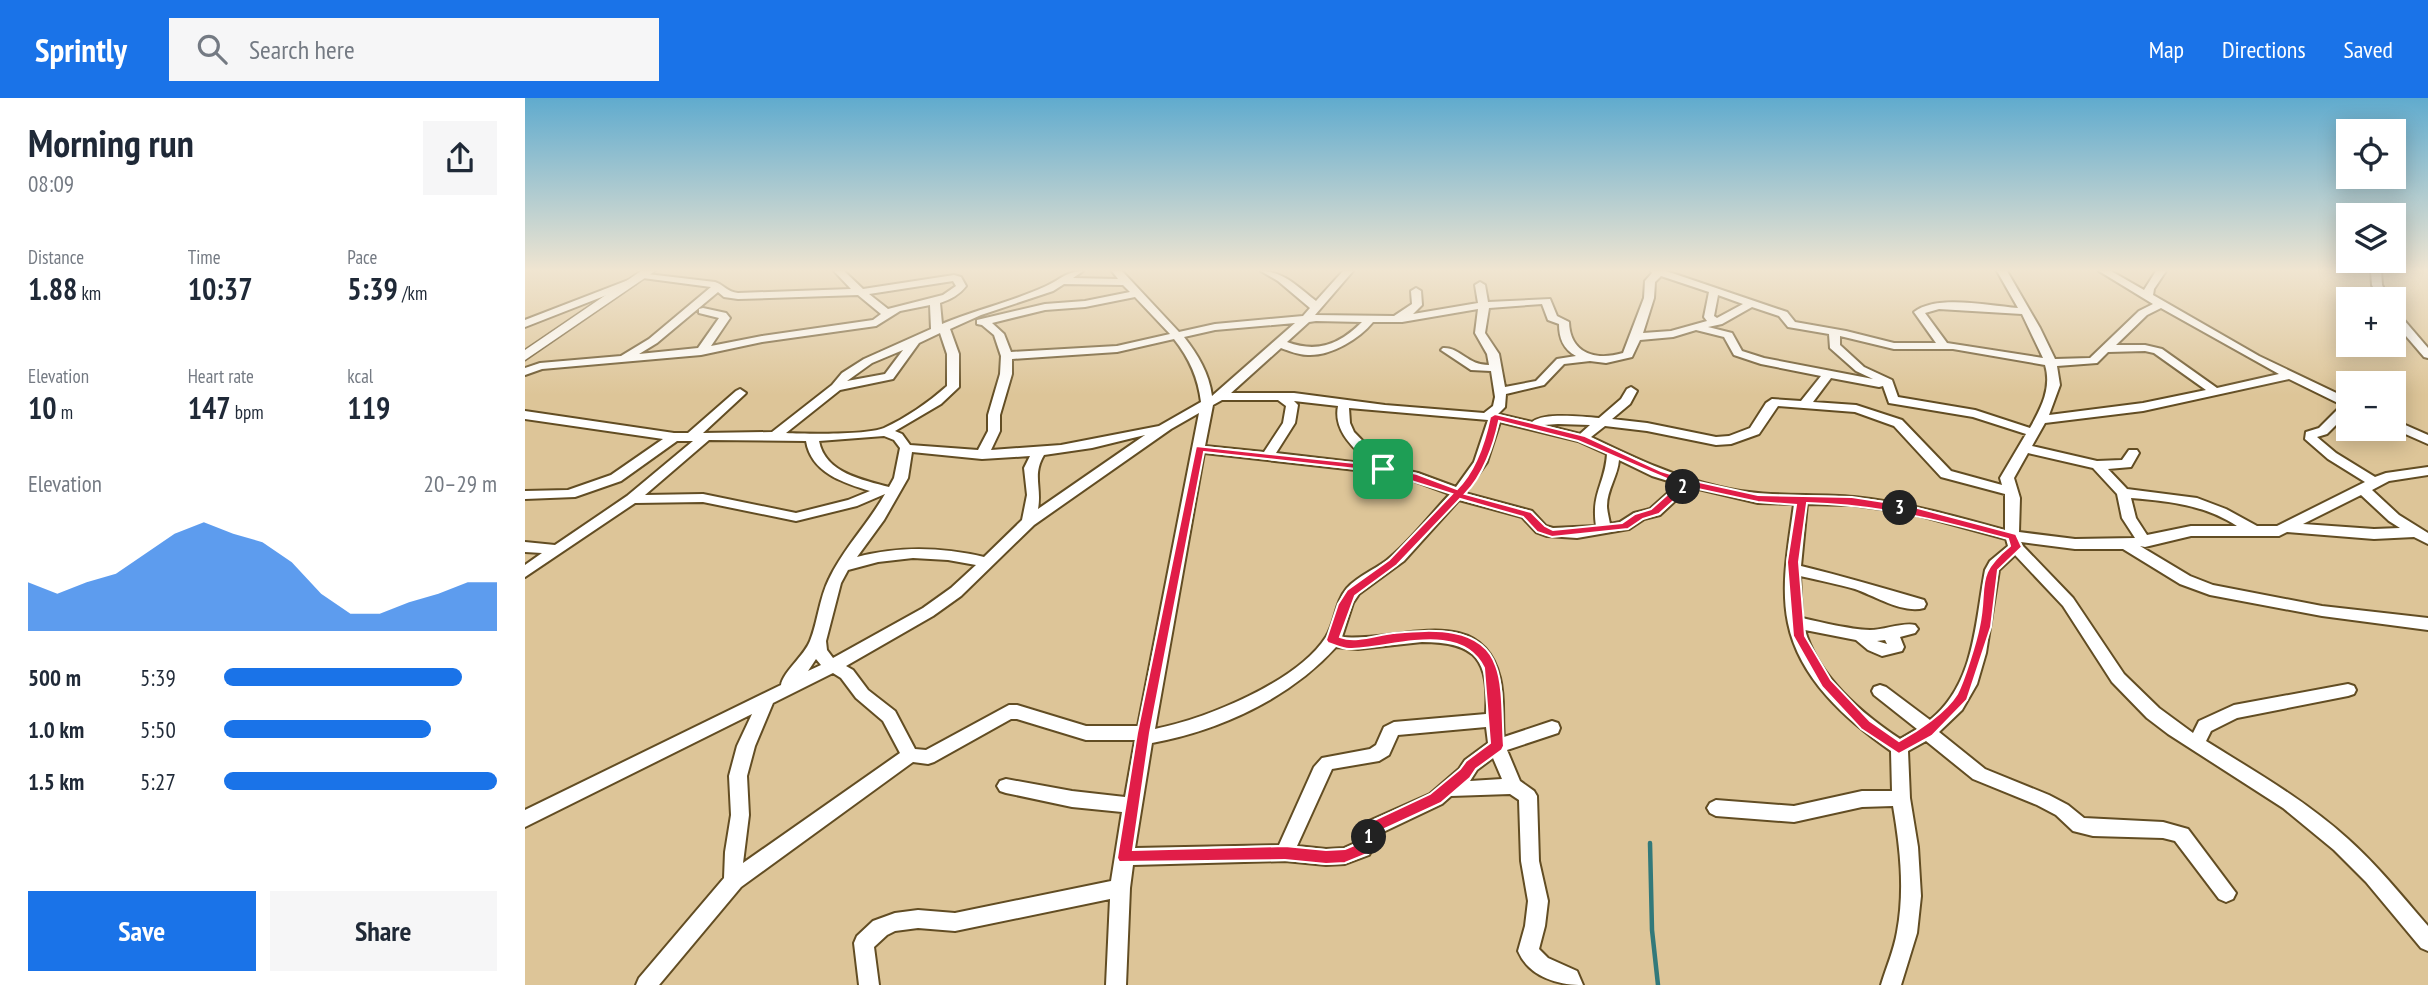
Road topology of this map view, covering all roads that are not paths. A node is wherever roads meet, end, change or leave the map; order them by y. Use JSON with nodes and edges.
{"nodes":[{"id":1,"x":553,"y":312,"type":"edge"},
{"id":2,"x":587,"y":312,"type":"edge"},
{"id":3,"x":687,"y":312,"type":"edge"},
{"id":4,"x":710,"y":312,"type":"edge"},
{"id":5,"x":937,"y":312,"type":"edge"},
{"id":6,"x":979,"y":312,"type":"edge"},
{"id":7,"x":1023,"y":312,"type":"edge"},
{"id":8,"x":1154,"y":312,"type":"edge"},
{"id":9,"x":1312,"y":312,"type":"edge"},
{"id":10,"x":1408,"y":312,"type":"edge"},
{"id":11,"x":1447,"y":312,"type":"edge"},
{"id":12,"x":1483,"y":312,"type":"edge"},
{"id":13,"x":1551,"y":312,"type":"edge"},
{"id":14,"x":1644,"y":312,"type":"edge"},
{"id":15,"x":1708,"y":312,"type":"edge"},
{"id":16,"x":1735,"y":312,"type":"edge"},
{"id":17,"x":1778,"y":312,"type":"edge"},
{"id":18,"x":1920,"y":312,"type":"edge"},
{"id":19,"x":2024,"y":312,"type":"edge"},
{"id":20,"x":2144,"y":312,"type":"edge"},
{"id":21,"x":2179,"y":312,"type":"edge"},
{"id":22,"x":888,"y":313,"type":"edge"},
{"id":23,"x":1307,"y":319,"type":"junction"},
{"id":24,"x":1394,"y":320,"type":"junction"},
{"id":25,"x":1368,"y":321,"type":"junction"},
{"id":26,"x":962,"y":322,"type":"junction"},
{"id":27,"x":985,"y":322,"type":"junction"},
{"id":28,"x":1715,"y":323,"type":"junction"},
{"id":29,"x":525,"y":324,"type":"edge"},
{"id":30,"x":1688,"y":328,"type":"junction"},
{"id":31,"x":2406,"y":329,"type":"edge"},
{"id":32,"x":940,"y":330,"type":"junction"},
{"id":33,"x":1835,"y":333,"type":"junction"},
{"id":34,"x":1177,"y":337,"type":"junction"},
{"id":35,"x":1636,"y":337,"type":"junction"},
{"id":36,"x":916,"y":339,"type":"junction"},
{"id":37,"x":1278,"y":343,"type":"junction"},
{"id":38,"x":1944,"y":346,"type":"junction"},
{"id":39,"x":2106,"y":349,"type":"junction"},
{"id":40,"x":1447,"y":350,"type":"dead end"},
{"id":41,"x":701,"y":352,"type":"junction"},
{"id":42,"x":2428,"y":355,"type":"edge"},
{"id":43,"x":525,"y":356,"type":"edge"},
{"id":44,"x":1007,"y":356,"type":"junction"},
{"id":45,"x":1587,"y":358,"type":"junction"},
{"id":46,"x":624,"y":359,"type":"junction"},
{"id":47,"x":2051,"y":363,"type":"junction"},
{"id":48,"x":1495,"y":368,"type":"junction"},
{"id":49,"x":525,"y":372,"type":"edge"},
{"id":50,"x":1828,"y":375,"type":"junction"},
{"id":51,"x":2288,"y":376,"type":"junction"},
{"id":52,"x":1890,"y":385,"type":"junction"},
{"id":53,"x":836,"y":387,"type":"junction"},
{"id":54,"x":2213,"y":390,"type":"junction"},
{"id":55,"x":1499,"y":391,"type":"junction"},
{"id":56,"x":1631,"y":391,"type":"dead end"},
{"id":57,"x":740,"y":393,"type":"dead end"},
{"id":58,"x":1281,"y":397,"type":"junction"},
{"id":59,"x":2336,"y":398,"type":"edge"},
{"id":60,"x":1214,"y":400,"type":"junction"},
{"id":61,"x":1806,"y":402,"type":"junction"},
{"id":62,"x":1344,"y":404,"type":"junction"},
{"id":63,"x":525,"y":415,"type":"edge"},
{"id":64,"x":1491,"y":417,"type":"junction"},
{"id":65,"x":2336,"y":418,"type":"edge"},
{"id":66,"x":2040,"y":420,"type":"junction"},
{"id":67,"x":1602,"y":422,"type":"junction"},
{"id":68,"x":1526,"y":423,"type":"junction"},
{"id":69,"x":1167,"y":426,"type":"junction"},
{"id":70,"x":2406,"y":430,"type":"edge"},
{"id":71,"x":885,"y":432,"type":"junction"},
{"id":72,"x":2032,"y":432,"type":"junction"},
{"id":73,"x":775,"y":436,"type":"junction"},
{"id":74,"x":674,"y":437,"type":"junction"},
{"id":75,"x":698,"y":437,"type":"junction"},
{"id":76,"x":812,"y":438,"type":"junction"},
{"id":77,"x":1582,"y":438,"type":"junction"},
{"id":78,"x":2428,"y":440,"type":"edge"},
{"id":79,"x":906,"y":448,"type":"junction"},
{"id":80,"x":2023,"y":448,"type":"junction"},
{"id":81,"x":1199,"y":449,"type":"junction"},
{"id":82,"x":2133,"y":453,"type":"dead end"},
{"id":83,"x":1038,"y":454,"type":"junction"},
{"id":84,"x":1269,"y":454,"type":"junction"},
{"id":85,"x":1613,"y":454,"type":"junction"},
{"id":86,"x":982,"y":455,"type":"junction"},
{"id":87,"x":2097,"y":465,"type":"junction"},
{"id":88,"x":1383,"y":469,"type":"junction"},
{"id":89,"x":2428,"y":471,"type":"edge"},
{"id":90,"x":1687,"y":483,"type":"junction"},
{"id":91,"x":2369,"y":486,"type":"junction"},
{"id":92,"x":888,"y":490,"type":"junction"},
{"id":93,"x":2010,"y":491,"type":"junction"},
{"id":94,"x":2123,"y":493,"type":"junction"},
{"id":95,"x":1458,"y":494,"type":"junction"},
{"id":96,"x":525,"y":495,"type":"edge"},
{"id":97,"x":632,"y":499,"type":"junction"},
{"id":98,"x":1801,"y":501,"type":"junction"},
{"id":99,"x":1029,"y":522,"type":"junction"},
{"id":100,"x":2288,"y":528,"type":"junction"},
{"id":101,"x":1604,"y":530,"type":"junction"},
{"id":102,"x":2255,"y":532,"type":"junction"},
{"id":103,"x":2414,"y":532,"type":"junction"},
{"id":104,"x":2428,"y":539,"type":"edge"},
{"id":105,"x":2014,"y":542,"type":"junction"},
{"id":106,"x":2145,"y":542,"type":"junction"},
{"id":107,"x":2126,"y":544,"type":"junction"},
{"id":108,"x":525,"y":547,"type":"edge"},
{"id":109,"x":558,"y":550,"type":"junction"},
{"id":110,"x":985,"y":562,"type":"junction"},
{"id":111,"x":842,"y":567,"type":"junction"},
{"id":112,"x":1793,"y":569,"type":"junction"},
{"id":113,"x":525,"y":572,"type":"edge"},
{"id":114,"x":1919,"y":604,"type":"dead end"},
{"id":115,"x":1796,"y":622,"type":"junction"},
{"id":116,"x":2426,"y":625,"type":"edge"},
{"id":117,"x":1910,"y":629,"type":"dead end"},
{"id":118,"x":1333,"y":640,"type":"junction"},
{"id":119,"x":818,"y":642,"type":"junction"},
{"id":120,"x":833,"y":666,"type":"junction"},
{"id":121,"x":783,"y":690,"type":"junction"},
{"id":122,"x":2348,"y":690,"type":"dead end"},
{"id":123,"x":1880,"y":691,"type":"dead end"},
{"id":124,"x":767,"y":699,"type":"junction"},
{"id":125,"x":1495,"y":720,"type":"junction"},
{"id":126,"x":1552,"y":728,"type":"dead end"},
{"id":127,"x":1928,"y":731,"type":"junction"},
{"id":128,"x":1143,"y":735,"type":"junction"},
{"id":129,"x":2196,"y":743,"type":"junction"},
{"id":130,"x":1497,"y":746,"type":"junction"},
{"id":131,"x":1899,"y":748,"type":"junction"},
{"id":132,"x":910,"y":755,"type":"junction"},
{"id":133,"x":1006,"y":786,"type":"dead end"},
{"id":134,"x":1513,"y":786,"type":"junction"},
{"id":135,"x":1449,"y":789,"type":"junction"},
{"id":136,"x":1901,"y":798,"type":"junction"},
{"id":137,"x":1132,"y":805,"type":"junction"},
{"id":138,"x":1716,"y":808,"type":"dead end"},
{"id":139,"x":525,"y":819,"type":"edge"},
{"id":140,"x":1285,"y":853,"type":"junction"},
{"id":141,"x":1124,"y":858,"type":"junction"},
{"id":142,"x":734,"y":881,"type":"junction"},
{"id":143,"x":1119,"y":888,"type":"junction"},
{"id":144,"x":2226,"y":893,"type":"dead end"},
{"id":145,"x":2428,"y":941,"type":"edge"},
{"id":146,"x":646,"y":985,"type":"edge"},
{"id":147,"x":870,"y":985,"type":"edge"},
{"id":148,"x":1116,"y":985,"type":"edge"},
{"id":149,"x":1573,"y":985,"type":"edge"},
{"id":150,"x":1891,"y":985,"type":"edge"}],
"edges":[{"from":1,"to":29,"type":"street"},
{"from":2,"to":43,"type":"street"},
{"from":3,"to":46,"type":"street"},
{"from":4,"to":41,"type":"street"},
{"from":5,"to":32,"type":"street"},
{"from":6,"to":26,"type":"street"},
{"from":7,"to":27,"type":"street"},
{"from":8,"to":34,"type":"street"},
{"from":9,"to":23,"type":"street"},
{"from":10,"to":24,"type":"street"},
{"from":11,"to":24,"type":"street"},
{"from":12,"to":48,"type":"street"},
{"from":13,"to":45,"type":"street"},
{"from":14,"to":35,"type":"street"},
{"from":15,"to":28,"type":"street"},
{"from":16,"to":28,"type":"street"},
{"from":17,"to":33,"type":"street"},
{"from":18,"to":38,"type":"street"},
{"from":19,"to":47,"type":"street"},
{"from":20,"to":39,"type":"street"},
{"from":21,"to":51,"type":"street"},
{"from":22,"to":41,"type":"street"},
{"from":23,"to":25,"type":"street"},
{"from":23,"to":34,"type":"street"},
{"from":23,"to":37,"type":"street"},
{"from":24,"to":25,"type":"street"},
{"from":25,"to":37,"type":"street"},
{"from":26,"to":27,"type":"street"},
{"from":26,"to":32,"type":"street"},
{"from":27,"to":44,"type":"street"},
{"from":28,"to":30,"type":"street"},
{"from":30,"to":35,"type":"street"},
{"from":30,"to":50,"type":"street"},
{"from":31,"to":42,"type":"street"},
{"from":32,"to":36,"type":"street"},
{"from":32,"to":71,"type":"street"},
{"from":33,"to":38,"type":"street"},
{"from":33,"to":52,"type":"street"},
{"from":34,"to":44,"type":"street"},
{"from":34,"to":60,"type":"street"},
{"from":35,"to":45,"type":"street"},
{"from":36,"to":53,"type":"street"},
{"from":36,"to":53,"type":"street"},
{"from":37,"to":60,"type":"street"},
{"from":38,"to":47,"type":"street"},
{"from":39,"to":47,"type":"street"},
{"from":39,"to":54,"type":"street"},
{"from":40,"to":48,"type":"street"},
{"from":41,"to":46,"type":"street"},
{"from":44,"to":86,"type":"street"},
{"from":45,"to":55,"type":"street"},
{"from":46,"to":49,"type":"street"},
{"from":47,"to":66,"type":"street"},
{"from":48,"to":55,"type":"street"},
{"from":50,"to":52,"type":"street"},
{"from":50,"to":61,"type":"street"},
{"from":51,"to":54,"type":"street"},
{"from":51,"to":59,"type":"street"},
{"from":52,"to":72,"type":"street"},
{"from":53,"to":73,"type":"street"},
{"from":54,"to":66,"type":"street"},
{"from":55,"to":64,"type":"street"},
{"from":56,"to":67,"type":"street"},
{"from":57,"to":75,"type":"street"},
{"from":58,"to":60,"type":"street"},
{"from":58,"to":62,"type":"street"},
{"from":58,"to":84,"type":"street"},
{"from":60,"to":69,"type":"street"},
{"from":60,"to":81,"type":"street"},
{"from":61,"to":67,"type":"street"},
{"from":61,"to":93,"type":"street"},
{"from":62,"to":64,"type":"street"},
{"from":62,"to":88,"type":"street"},
{"from":63,"to":74,"type":"street"},
{"from":64,"to":68,"type":"street"},
{"from":64,"to":95,"type":"street"},
{"from":65,"to":91,"type":"street"},
{"from":66,"to":72,"type":"street"},
{"from":67,"to":68,"type":"street"},
{"from":67,"to":77,"type":"street"},
{"from":68,"to":77,"type":"street"},
{"from":69,"to":83,"type":"street"},
{"from":69,"to":99,"type":"street"},
{"from":70,"to":78,"type":"street"},
{"from":71,"to":76,"type":"street"},
{"from":71,"to":79,"type":"street"},
{"from":72,"to":80,"type":"street"},
{"from":73,"to":75,"type":"street"},
{"from":73,"to":76,"type":"street"},
{"from":74,"to":75,"type":"street"},
{"from":74,"to":96,"type":"street"},
{"from":75,"to":97,"type":"street"},
{"from":76,"to":92,"type":"street"},
{"from":77,"to":85,"type":"street"},
{"from":79,"to":86,"type":"street"},
{"from":79,"to":92,"type":"street"},
{"from":80,"to":87,"type":"street"},
{"from":80,"to":93,"type":"street"},
{"from":81,"to":84,"type":"street"},
{"from":81,"to":128,"type":"street"},
{"from":82,"to":87,"type":"street"},
{"from":83,"to":86,"type":"street"},
{"from":83,"to":99,"type":"street"},
{"from":84,"to":88,"type":"street"},
{"from":85,"to":90,"type":"street"},
{"from":85,"to":101,"type":"street"},
{"from":87,"to":94,"type":"street"},
{"from":88,"to":95,"type":"street"},
{"from":89,"to":91,"type":"street"},
{"from":90,"to":98,"type":"street"},
{"from":90,"to":101,"type":"street"},
{"from":91,"to":100,"type":"street"},
{"from":91,"to":103,"type":"street"},
{"from":92,"to":97,"type":"street"},
{"from":92,"to":111,"type":"street"},
{"from":93,"to":105,"type":"street"},
{"from":94,"to":102,"type":"street"},
{"from":94,"to":106,"type":"street"},
{"from":95,"to":101,"type":"street"},
{"from":95,"to":118,"type":"street"},
{"from":97,"to":109,"type":"street"},
{"from":98,"to":105,"type":"street"},
{"from":98,"to":112,"type":"street"},
{"from":99,"to":110,"type":"street"},
{"from":100,"to":102,"type":"street"},
{"from":100,"to":103,"type":"street"},
{"from":102,"to":106,"type":"street"},
{"from":103,"to":104,"type":"street"},
{"from":105,"to":107,"type":"street"},
{"from":105,"to":127,"type":"street"},
{"from":105,"to":129,"type":"street"},
{"from":106,"to":107,"type":"street"},
{"from":107,"to":116,"type":"street"},
{"from":108,"to":109,"type":"street"},
{"from":109,"to":113,"type":"street"},
{"from":110,"to":111,"type":"street"},
{"from":110,"to":120,"type":"street"},
{"from":111,"to":119,"type":"street"},
{"from":112,"to":114,"type":"street"},
{"from":112,"to":115,"type":"street"},
{"from":115,"to":117,"type":"street"},
{"from":115,"to":131,"type":"street"},
{"from":118,"to":125,"type":"street"},
{"from":118,"to":128,"type":"street"},
{"from":119,"to":120,"type":"street"},
{"from":119,"to":121,"type":"street"},
{"from":120,"to":121,"type":"street"},
{"from":120,"to":132,"type":"street"},
{"from":121,"to":124,"type":"street"},
{"from":122,"to":129,"type":"street"},
{"from":123,"to":127,"type":"street"},
{"from":124,"to":139,"type":"street"},
{"from":124,"to":142,"type":"street"},
{"from":125,"to":130,"type":"street"},
{"from":125,"to":140,"type":"street"},
{"from":126,"to":130,"type":"street"},
{"from":127,"to":131,"type":"street"},
{"from":127,"to":144,"type":"street"},
{"from":128,"to":132,"type":"street"},
{"from":128,"to":137,"type":"street"},
{"from":129,"to":145,"type":"street"},
{"from":130,"to":134,"type":"street"},
{"from":130,"to":135,"type":"street"},
{"from":131,"to":136,"type":"street"},
{"from":132,"to":142,"type":"street"},
{"from":133,"to":137,"type":"street"},
{"from":134,"to":135,"type":"street"},
{"from":134,"to":149,"type":"street"},
{"from":135,"to":140,"type":"street"},
{"from":136,"to":138,"type":"street"},
{"from":136,"to":150,"type":"street"},
{"from":137,"to":141,"type":"street"},
{"from":140,"to":141,"type":"street"},
{"from":141,"to":143,"type":"street"},
{"from":142,"to":146,"type":"street"},
{"from":143,"to":147,"type":"street"},
{"from":143,"to":148,"type":"street"}]}
